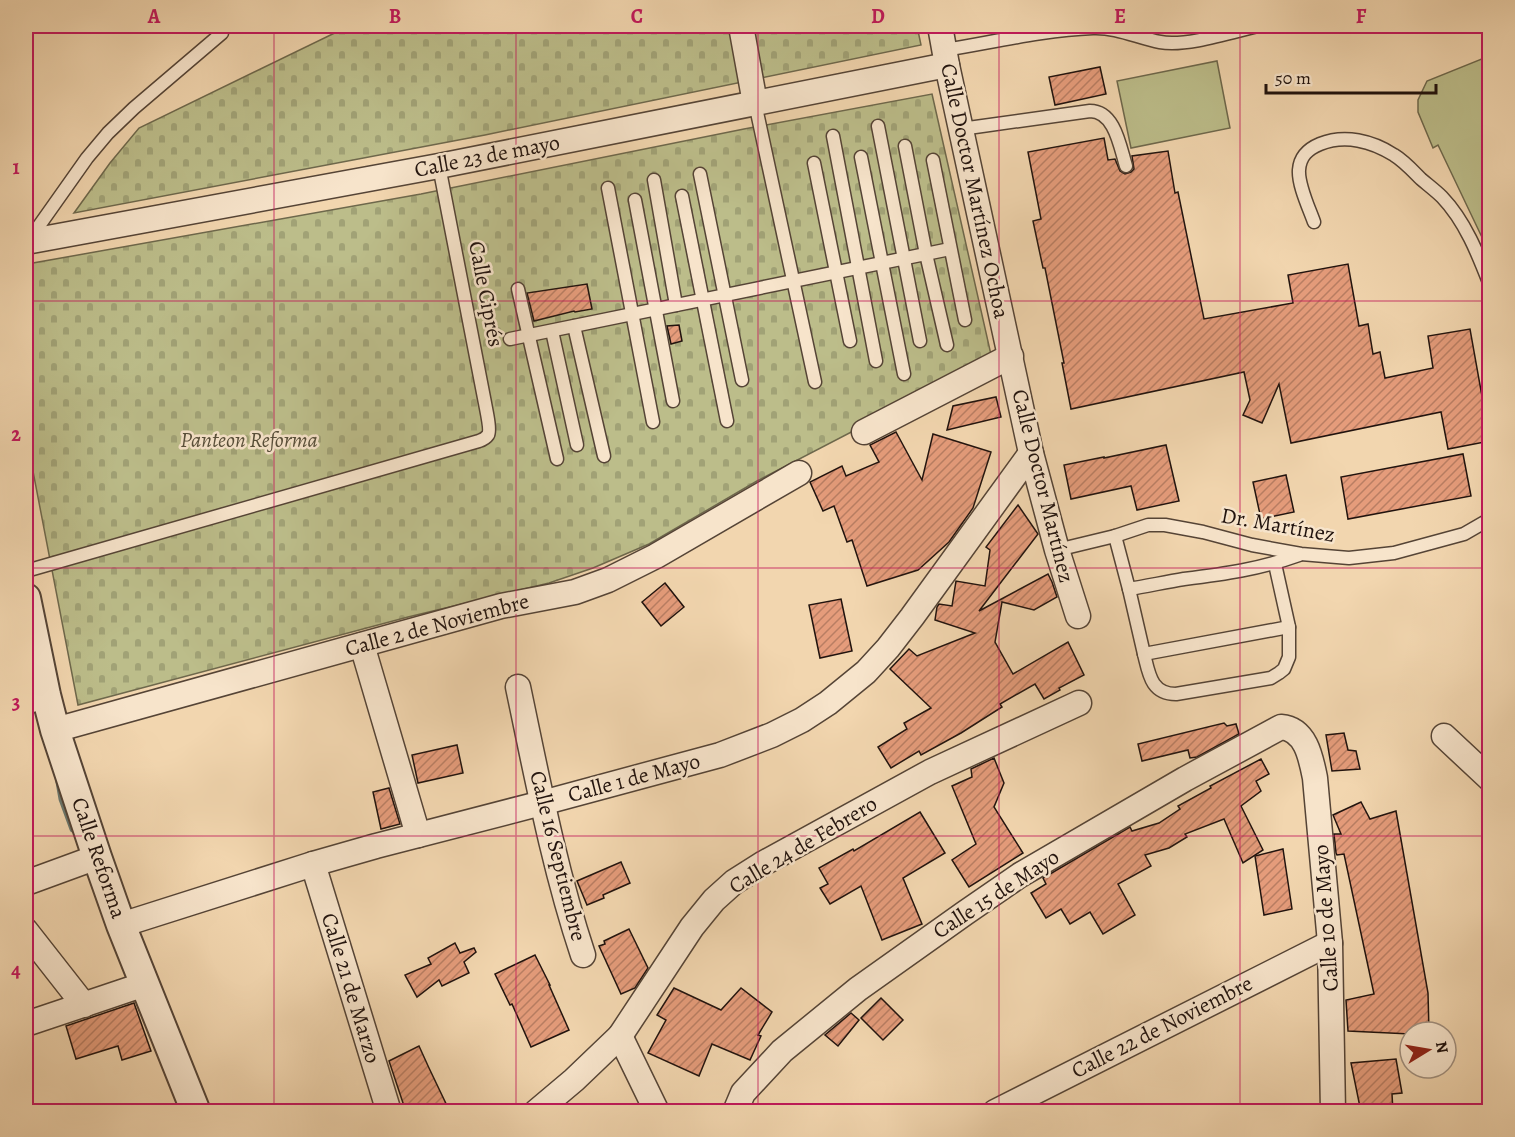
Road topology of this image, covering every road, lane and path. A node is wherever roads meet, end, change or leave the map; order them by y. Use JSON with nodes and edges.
{"nodes":[{"id":1,"x":741,"y":26,"type":"edge"},
{"id":2,"x":940,"y":26,"type":"edge"},
{"id":3,"x":1258,"y":26,"type":"edge"},
{"id":4,"x":222,"y":33,"type":"dead end"},
{"id":5,"x":946,"y":58,"type":"junction"},
{"id":6,"x":755,"y":103,"type":"junction"},
{"id":7,"x":878,"y":126,"type":"dead end"},
{"id":8,"x":961,"y":129,"type":"junction"},
{"id":9,"x":833,"y":136,"type":"dead end"},
{"id":10,"x":905,"y":146,"type":"dead end"},
{"id":11,"x":861,"y":157,"type":"dead end"},
{"id":12,"x":933,"y":160,"type":"dead end"},
{"id":13,"x":814,"y":163,"type":"dead end"},
{"id":14,"x":439,"y":166,"type":"junction"},
{"id":15,"x":1126,"y":166,"type":"dead end"},
{"id":16,"x":700,"y":174,"type":"dead end"},
{"id":17,"x":654,"y":180,"type":"dead end"},
{"id":18,"x":608,"y":188,"type":"dead end"},
{"id":19,"x":682,"y":196,"type":"dead end"},
{"id":20,"x":635,"y":200,"type":"dead end"},
{"id":21,"x":1314,"y":222,"type":"dead end"},
{"id":22,"x":27,"y":242,"type":"edge"},
{"id":23,"x":950,"y":249,"type":"junction"},
{"id":24,"x":926,"y":254,"type":"junction"},
{"id":25,"x":905,"y":258,"type":"junction"},
{"id":26,"x":883,"y":263,"type":"junction"},
{"id":27,"x":860,"y":268,"type":"junction"},
{"id":28,"x":837,"y":272,"type":"junction"},
{"id":29,"x":793,"y":282,"type":"junction"},
{"id":30,"x":1490,"y":285,"type":"edge"},
{"id":31,"x":518,"y":289,"type":"dead end"},
{"id":32,"x":725,"y":295,"type":"junction"},
{"id":33,"x":702,"y":300,"type":"junction"},
{"id":34,"x":676,"y":305,"type":"junction"},
{"id":35,"x":655,"y":310,"type":"junction"},
{"id":36,"x":632,"y":314,"type":"junction"},
{"id":37,"x":965,"y":320,"type":"dead end"},
{"id":38,"x":574,"y":326,"type":"junction"},
{"id":39,"x":552,"y":331,"type":"junction"},
{"id":40,"x":529,"y":335,"type":"junction"},
{"id":41,"x":510,"y":339,"type":"dead end"},
{"id":42,"x":850,"y":341,"type":"dead end"},
{"id":43,"x":920,"y":341,"type":"dead end"},
{"id":44,"x":947,"y":345,"type":"dead end"},
{"id":45,"x":1011,"y":356,"type":"junction"},
{"id":46,"x":876,"y":361,"type":"dead end"},
{"id":47,"x":904,"y":374,"type":"dead end"},
{"id":48,"x":742,"y":380,"type":"dead end"},
{"id":49,"x":815,"y":382,"type":"dead end"},
{"id":50,"x":673,"y":401,"type":"dead end"},
{"id":51,"x":727,"y":421,"type":"dead end"},
{"id":52,"x":653,"y":422,"type":"dead end"},
{"id":53,"x":864,"y":432,"type":"dead end"},
{"id":54,"x":577,"y":445,"type":"dead end"},
{"id":55,"x":1031,"y":453,"type":"junction"},
{"id":56,"x":604,"y":456,"type":"dead end"},
{"id":57,"x":557,"y":459,"type":"dead end"},
{"id":58,"x":799,"y":473,"type":"dead end"},
{"id":59,"x":1490,"y":519,"type":"edge"},
{"id":60,"x":1115,"y":536,"type":"junction"},
{"id":61,"x":1057,"y":550,"type":"junction"},
{"id":62,"x":1301,"y":554,"type":"junction"},
{"id":63,"x":1275,"y":564,"type":"junction"},
{"id":64,"x":26,"y":571,"type":"edge"},
{"id":65,"x":1129,"y":589,"type":"junction"},
{"id":66,"x":26,"y":597,"type":"edge"},
{"id":67,"x":1078,"y":616,"type":"dead end"},
{"id":68,"x":1289,"y":627,"type":"junction"},
{"id":69,"x":362,"y":645,"type":"junction"},
{"id":70,"x":1144,"y":654,"type":"junction"},
{"id":71,"x":518,"y":687,"type":"dead end"},
{"id":72,"x":36,"y":699,"type":"edge"},
{"id":73,"x":1079,"y":703,"type":"dead end"},
{"id":74,"x":55,"y":730,"type":"junction"},
{"id":75,"x":1293,"y":731,"type":"joint"},
{"id":76,"x":1444,"y":736,"type":"dead end"},
{"id":77,"x":1490,"y":779,"type":"edge"},
{"id":78,"x":542,"y":803,"type":"junction"},
{"id":79,"x":418,"y":835,"type":"junction"},
{"id":80,"x":97,"y":857,"type":"junction"},
{"id":81,"x":313,"y":864,"type":"junction"},
{"id":82,"x":26,"y":884,"type":"edge"},
{"id":83,"x":121,"y":925,"type":"junction"},
{"id":84,"x":26,"y":931,"type":"edge"},
{"id":85,"x":1330,"y":944,"type":"junction"},
{"id":86,"x":583,"y":955,"type":"dead end"},
{"id":87,"x":145,"y":984,"type":"junction"},
{"id":88,"x":84,"y":1005,"type":"junction"},
{"id":89,"x":26,"y":1024,"type":"edge"},
{"id":90,"x":620,"y":1036,"type":"junction"},
{"id":91,"x":196,"y":1112,"type":"edge"},
{"id":92,"x":389,"y":1112,"type":"edge"},
{"id":93,"x":536,"y":1112,"type":"edge"},
{"id":94,"x":657,"y":1112,"type":"edge"},
{"id":95,"x":735,"y":1112,"type":"edge"},
{"id":96,"x":994,"y":1112,"type":"edge"},
{"id":97,"x":1333,"y":1112,"type":"edge"}],
"edges":[{"from":1,"to":6,"type":"street"},
{"from":2,"to":5,"type":"street","name":"Calle Doctor Martínez Ochoa"},
{"from":3,"to":5,"type":"lane"},
{"from":4,"to":22,"type":"lane"},
{"from":5,"to":6,"type":"street","name":"Calle 23 de mayo"},
{"from":5,"to":8,"type":"street","name":"Calle Doctor Martínez Ochoa"},
{"from":6,"to":14,"type":"street","name":"Calle 23 de mayo"},
{"from":6,"to":29,"type":"lane"},
{"from":7,"to":25,"type":"lane"},
{"from":8,"to":15,"type":"lane"},
{"from":8,"to":45,"type":"street","name":"Calle Doctor Martínez Ochoa"},
{"from":9,"to":27,"type":"lane"},
{"from":10,"to":24,"type":"lane"},
{"from":11,"to":26,"type":"lane"},
{"from":12,"to":23,"type":"lane"},
{"from":13,"to":28,"type":"lane"},
{"from":14,"to":22,"type":"street","name":"Calle 23 de mayo"},
{"from":14,"to":64,"type":"lane","name":"Calle Ciprés"},
{"from":16,"to":32,"type":"lane"},
{"from":17,"to":34,"type":"lane"},
{"from":18,"to":36,"type":"lane"},
{"from":19,"to":33,"type":"lane"},
{"from":20,"to":35,"type":"lane"},
{"from":21,"to":30,"type":"lane"},
{"from":23,"to":24,"type":"lane"},
{"from":23,"to":37,"type":"lane"},
{"from":24,"to":25,"type":"lane"},
{"from":24,"to":44,"type":"lane"},
{"from":25,"to":26,"type":"lane"},
{"from":25,"to":43,"type":"lane"},
{"from":26,"to":27,"type":"lane"},
{"from":26,"to":47,"type":"lane"},
{"from":27,"to":28,"type":"lane"},
{"from":27,"to":46,"type":"lane"},
{"from":28,"to":29,"type":"lane"},
{"from":28,"to":42,"type":"lane"},
{"from":29,"to":32,"type":"lane"},
{"from":29,"to":49,"type":"lane"},
{"from":31,"to":40,"type":"lane"},
{"from":32,"to":33,"type":"lane"},
{"from":32,"to":48,"type":"lane"},
{"from":33,"to":34,"type":"lane"},
{"from":33,"to":51,"type":"lane"},
{"from":34,"to":35,"type":"lane"},
{"from":35,"to":36,"type":"lane"},
{"from":35,"to":50,"type":"lane"},
{"from":36,"to":38,"type":"lane"},
{"from":36,"to":52,"type":"lane"},
{"from":38,"to":39,"type":"lane"},
{"from":38,"to":56,"type":"lane"},
{"from":39,"to":40,"type":"lane"},
{"from":39,"to":54,"type":"lane"},
{"from":40,"to":41,"type":"lane"},
{"from":40,"to":57,"type":"lane"},
{"from":45,"to":53,"type":"street"},
{"from":45,"to":55,"type":"street","name":"Calle Doctor Martínez"},
{"from":55,"to":61,"type":"street","name":"Calle Doctor Martínez"},
{"from":55,"to":78,"type":"street","name":"Calle 1 de Mayo"},
{"from":58,"to":69,"type":"street","name":"Calle 2 de Noviembre"},
{"from":59,"to":62,"type":"lane","name":"Dr. Martínez"},
{"from":60,"to":61,"type":"lane","name":"Dr. Martínez"},
{"from":60,"to":62,"type":"lane","name":"Dr. Martínez"},
{"from":60,"to":65,"type":"lane"},
{"from":61,"to":67,"type":"street","name":"Calle Doctor Martínez"},
{"from":62,"to":63,"type":"lane"},
{"from":63,"to":65,"type":"lane"},
{"from":63,"to":68,"type":"lane"},
{"from":65,"to":70,"type":"lane"},
{"from":66,"to":72,"type":"street","name":"Calle Reforma"},
{"from":68,"to":70,"type":"lane"},
{"from":68,"to":70,"type":"lane"},
{"from":69,"to":74,"type":"street","name":"Calle 2 de Noviembre"},
{"from":69,"to":79,"type":"street"},
{"from":71,"to":78,"type":"street","name":"Calle 16 Septiembre"},
{"from":72,"to":74,"type":"street","name":"Calle Reforma"},
{"from":73,"to":90,"type":"street","name":"Calle 24 de Febrero"},
{"from":74,"to":80,"type":"street","name":"Calle Reforma"},
{"from":75,"to":85,"type":"street","name":"Calle 10 de Mayo"},
{"from":75,"to":95,"type":"street","name":"Calle 15 de Mayo"},
{"from":76,"to":77,"type":"street"},
{"from":78,"to":79,"type":"street","name":"Calle 1 de Mayo"},
{"from":78,"to":86,"type":"street","name":"Calle 16 Septiembre"},
{"from":79,"to":81,"type":"street","name":"Calle 1 de Mayo"},
{"from":80,"to":82,"type":"street"},
{"from":80,"to":83,"type":"street","name":"Calle Reforma"},
{"from":81,"to":83,"type":"street","name":"Calle 1 de Mayo"},
{"from":81,"to":92,"type":"street","name":"Calle 21 de Marzo"},
{"from":83,"to":87,"type":"street","name":"Calle Reforma"},
{"from":84,"to":88,"type":"street"},
{"from":85,"to":96,"type":"street","name":"Calle 22 de Noviembre"},
{"from":85,"to":97,"type":"street","name":"Calle 10 de Mayo"},
{"from":87,"to":88,"type":"street"},
{"from":87,"to":91,"type":"street","name":"Calle Reforma"},
{"from":88,"to":89,"type":"street"},
{"from":90,"to":93,"type":"street","name":"Calle 24 de Febrero"},
{"from":90,"to":94,"type":"street"}]}
